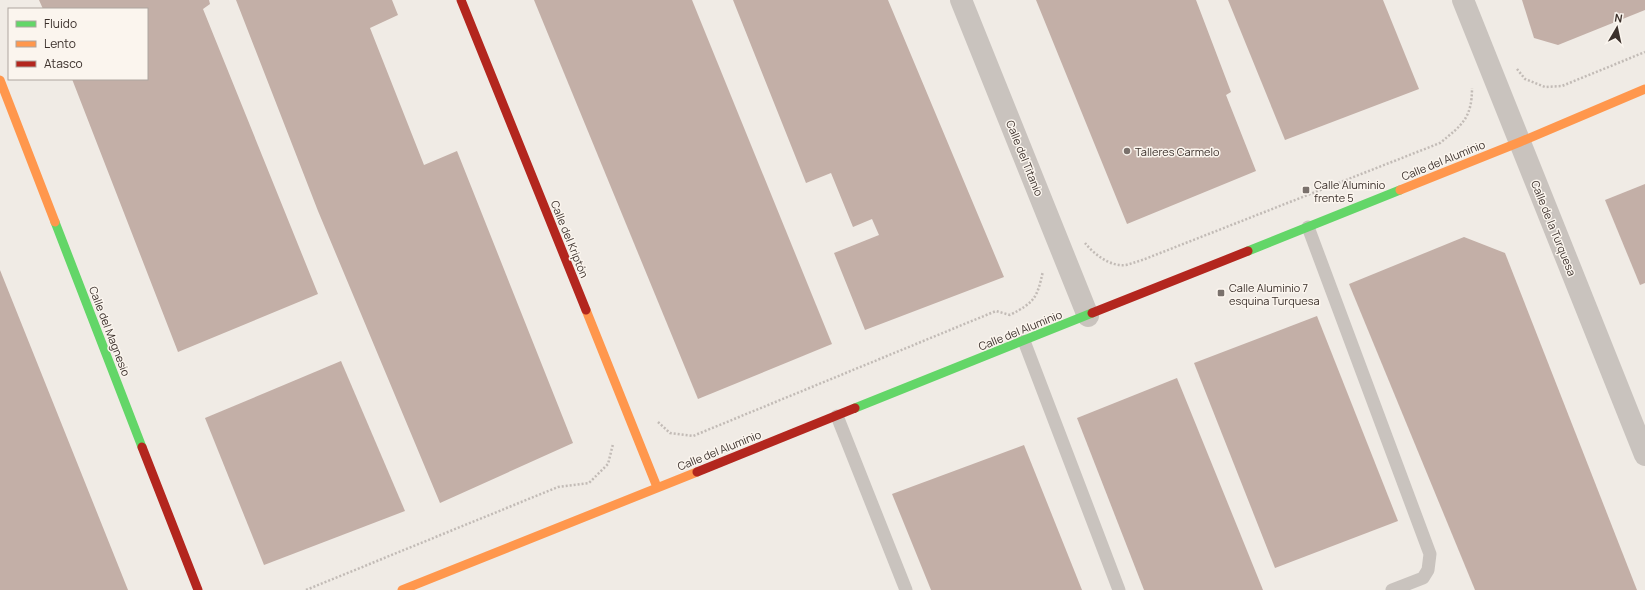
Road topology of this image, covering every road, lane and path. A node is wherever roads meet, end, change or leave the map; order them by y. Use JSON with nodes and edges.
{"nodes":[{"id":1,"x":461,"y":0,"type":"edge"},
{"id":2,"x":961,"y":0,"type":"edge"},
{"id":3,"x":1463,"y":0,"type":"edge"},
{"id":4,"x":1645,"y":52,"type":"edge"},
{"id":5,"x":1516,"y":68,"type":"dead end"},
{"id":6,"x":0,"y":80,"type":"edge"},
{"id":7,"x":1471,"y":83,"type":"dead end"},
{"id":8,"x":1645,"y":89,"type":"edge"},
{"id":9,"x":1520,"y":142,"type":"junction"},
{"id":10,"x":1308,"y":227,"type":"junction"},
{"id":11,"x":1085,"y":242,"type":"dead end"},
{"id":12,"x":1044,"y":268,"type":"dead end"},
{"id":13,"x":1088,"y":316,"type":"junction"},
{"id":14,"x":1024,"y":341,"type":"junction"},
{"id":15,"x":836,"y":416,"type":"junction"},
{"id":16,"x":657,"y":420,"type":"dead end"},
{"id":17,"x":612,"y":440,"type":"dead end"},
{"id":18,"x":1645,"y":455,"type":"edge"},
{"id":19,"x":657,"y":487,"type":"junction"},
{"id":20,"x":198,"y":590,"type":"edge"},
{"id":21,"x":306,"y":590,"type":"edge"},
{"id":22,"x":402,"y":590,"type":"edge"},
{"id":23,"x":906,"y":590,"type":"edge"},
{"id":24,"x":1119,"y":590,"type":"edge"},
{"id":25,"x":1392,"y":590,"type":"edge"}],
"edges":[{"from":1,"to":19,"type":"street","name":"Calle del Kriptón"},
{"from":2,"to":13,"type":"street","name":"Calle del Titanio"},
{"from":3,"to":9,"type":"street","name":"Calle de la Turquesa"},
{"from":4,"to":5,"type":"path"},
{"from":6,"to":20,"type":"street","name":"Calle del Magnesio"},
{"from":7,"to":11,"type":"path"},
{"from":8,"to":9,"type":"street","name":"Calle del Aluminio"},
{"from":9,"to":10,"type":"street","name":"Calle del Aluminio"},
{"from":9,"to":18,"type":"street","name":"Calle de la Turquesa"},
{"from":10,"to":13,"type":"street","name":"Calle del Aluminio"},
{"from":10,"to":25,"type":"lane"},
{"from":12,"to":16,"type":"path"},
{"from":13,"to":14,"type":"street","name":"Calle del Aluminio"},
{"from":14,"to":15,"type":"street","name":"Calle del Aluminio"},
{"from":14,"to":24,"type":"lane"},
{"from":15,"to":19,"type":"street","name":"Calle del Aluminio"},
{"from":15,"to":23,"type":"lane"},
{"from":17,"to":21,"type":"path"},
{"from":19,"to":22,"type":"street","name":"Calle del Aluminio"}]}
